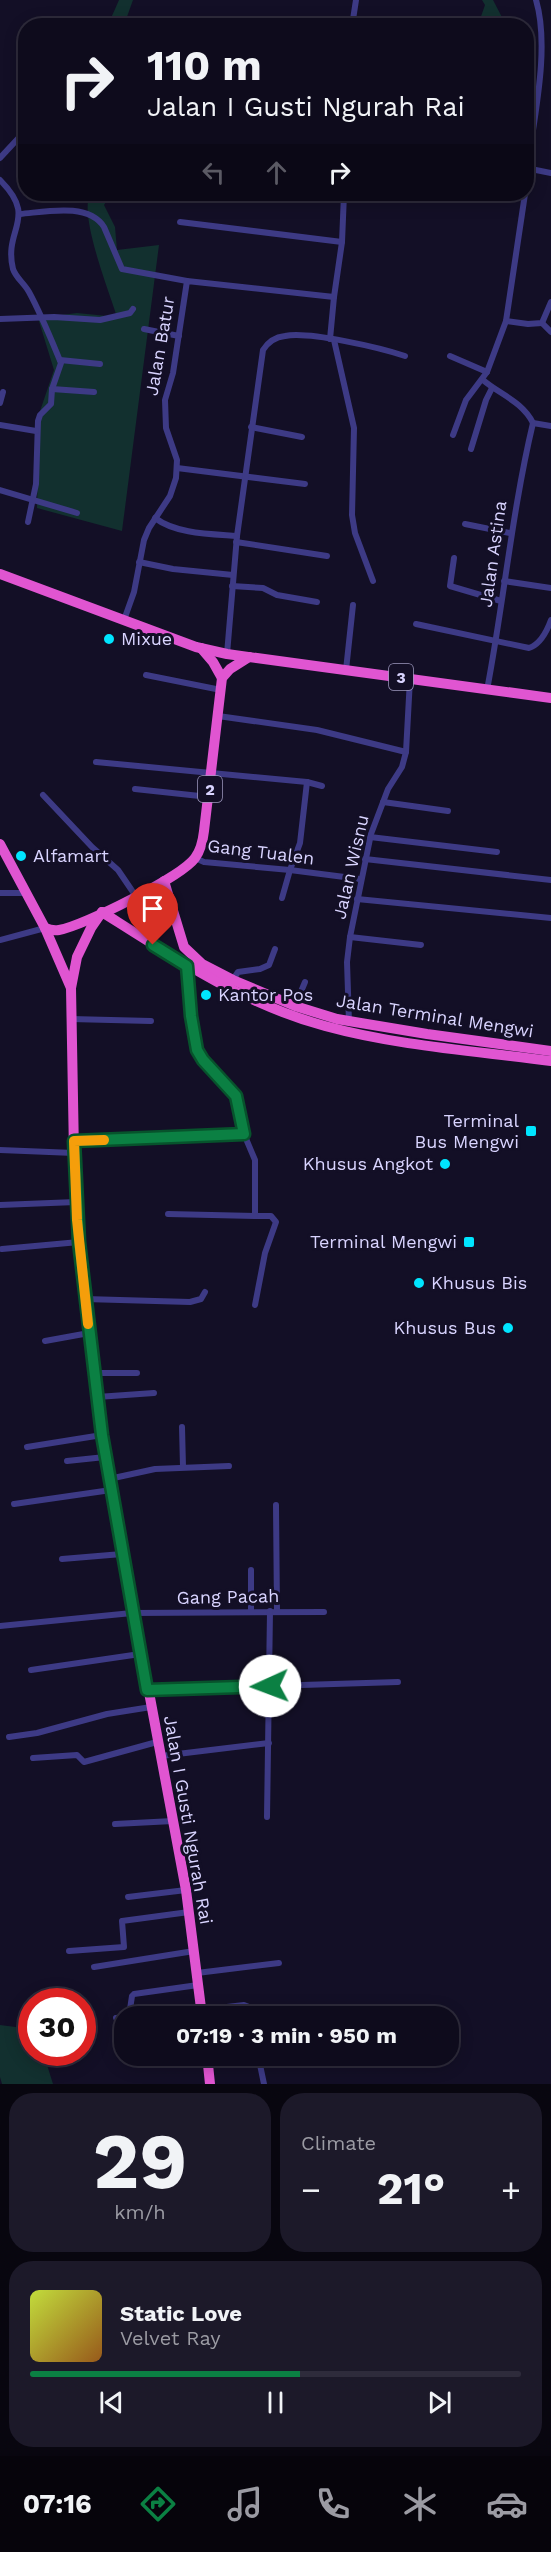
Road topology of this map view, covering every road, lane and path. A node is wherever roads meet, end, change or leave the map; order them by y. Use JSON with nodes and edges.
{"nodes":[{"id":1,"x":356,"y":0,"type":"edge"},
{"id":2,"x":536,"y":0,"type":"edge"},
{"id":3,"x":353,"y":18,"type":"edge"},
{"id":4,"x":534,"y":136,"type":"edge"},
{"id":5,"x":18,"y":139,"type":"edge"},
{"id":6,"x":0,"y":158,"type":"edge"},
{"id":7,"x":534,"y":169,"type":"edge"},
{"id":8,"x":551,"y":173,"type":"edge"},
{"id":9,"x":0,"y":180,"type":"edge"},
{"id":10,"x":344,"y":201,"type":"edge"},
{"id":11,"x":524,"y":201,"type":"edge"},
{"id":12,"x":20,"y":214,"type":"junction"},
{"id":13,"x":180,"y":222,"type":"dead end"},
{"id":14,"x":342,"y":242,"type":"junction"},
{"id":15,"x":187,"y":281,"type":"junction"},
{"id":16,"x":334,"y":297,"type":"junction"},
{"id":17,"x":551,"y":302,"type":"edge"},
{"id":18,"x":133,"y":309,"type":"dead end"},
{"id":19,"x":42,"y":318,"type":"junction"},
{"id":20,"x":0,"y":320,"type":"edge"},
{"id":21,"x":506,"y":321,"type":"junction"},
{"id":22,"x":542,"y":323,"type":"junction"},
{"id":23,"x":144,"y":329,"type":"dead end"},
{"id":24,"x":551,"y":332,"type":"edge"},
{"id":25,"x":179,"y":336,"type":"junction"},
{"id":26,"x":332,"y":340,"type":"junction"},
{"id":27,"x":405,"y":356,"type":"dead end"},
{"id":28,"x":450,"y":356,"type":"dead end"},
{"id":29,"x":60,"y":360,"type":"junction"},
{"id":30,"x":100,"y":364,"type":"dead end"},
{"id":31,"x":487,"y":372,"type":"junction"},
{"id":32,"x":483,"y":380,"type":"junction"},
{"id":33,"x":492,"y":388,"type":"junction"},
{"id":34,"x":52,"y":389,"type":"junction"},
{"id":35,"x":3,"y":392,"type":"dead end"},
{"id":36,"x":94,"y":392,"type":"dead end"},
{"id":37,"x":0,"y":403,"type":"edge"},
{"id":38,"x":533,"y":423,"type":"junction"},
{"id":39,"x":0,"y":425,"type":"edge"},
{"id":40,"x":551,"y":426,"type":"edge"},
{"id":41,"x":250,"y":427,"type":"junction"},
{"id":42,"x":36,"y":431,"type":"junction"},
{"id":43,"x":453,"y":435,"type":"dead end"},
{"id":44,"x":302,"y":437,"type":"dead end"},
{"id":45,"x":471,"y":449,"type":"dead end"},
{"id":46,"x":177,"y":468,"type":"junction"},
{"id":47,"x":245,"y":476,"type":"junction"},
{"id":48,"x":305,"y":484,"type":"dead end"},
{"id":49,"x":0,"y":490,"type":"edge"},
{"id":50,"x":34,"y":499,"type":"junction"},
{"id":51,"x":77,"y":513,"type":"dead end"},
{"id":52,"x":155,"y":518,"type":"junction"},
{"id":53,"x":28,"y":522,"type":"dead end"},
{"id":54,"x":465,"y":524,"type":"dead end"},
{"id":55,"x":510,"y":533,"type":"junction"},
{"id":56,"x":237,"y":539,"type":"junction"},
{"id":57,"x":327,"y":556,"type":"dead end"},
{"id":58,"x":454,"y":558,"type":"dead end"},
{"id":59,"x":139,"y":562,"type":"junction"},
{"id":60,"x":0,"y":574,"type":"edge"},
{"id":61,"x":233,"y":575,"type":"junction"},
{"id":62,"x":373,"y":581,"type":"dead end"},
{"id":63,"x":504,"y":581,"type":"junction"},
{"id":64,"x":232,"y":586,"type":"junction"},
{"id":65,"x":551,"y":588,"type":"edge"},
{"id":66,"x":501,"y":601,"type":"junction"},
{"id":67,"x":316,"y":602,"type":"dead end"},
{"id":68,"x":353,"y":605,"type":"dead end"},
{"id":69,"x":124,"y":620,"type":"junction"},
{"id":70,"x":551,"y":620,"type":"edge"},
{"id":71,"x":416,"y":624,"type":"dead end"},
{"id":72,"x":548,"y":634,"type":"edge"},
{"id":73,"x":496,"y":642,"type":"junction"},
{"id":74,"x":200,"y":648,"type":"junction"},
{"id":75,"x":227,"y":654,"type":"junction"},
{"id":76,"x":250,"y":656,"type":"junction"},
{"id":77,"x":346,"y":670,"type":"junction"},
{"id":78,"x":146,"y":675,"type":"dead end"},
{"id":79,"x":410,"y":679,"type":"junction"},
{"id":80,"x":222,"y":684,"type":"junction"},
{"id":81,"x":487,"y":690,"type":"junction"},
{"id":82,"x":551,"y":698,"type":"edge"},
{"id":83,"x":215,"y":719,"type":"junction"},
{"id":84,"x":406,"y":753,"type":"junction"},
{"id":85,"x":96,"y":762,"type":"dead end"},
{"id":86,"x":212,"y":772,"type":"junction"},
{"id":87,"x":307,"y":782,"type":"junction"},
{"id":88,"x":322,"y":786,"type":"dead end"},
{"id":89,"x":135,"y":789,"type":"dead end"},
{"id":90,"x":43,"y":795,"type":"dead end"},
{"id":91,"x":209,"y":797,"type":"junction"},
{"id":92,"x":382,"y":802,"type":"junction"},
{"id":93,"x":448,"y":811,"type":"dead end"},
{"id":94,"x":370,"y":837,"type":"junction"},
{"id":95,"x":0,"y":844,"type":"edge"},
{"id":96,"x":497,"y":852,"type":"dead end"},
{"id":97,"x":195,"y":858,"type":"junction"},
{"id":98,"x":365,"y":859,"type":"junction"},
{"id":99,"x":290,"y":870,"type":"junction"},
{"id":100,"x":360,"y":879,"type":"junction"},
{"id":101,"x":551,"y":880,"type":"edge"},
{"id":102,"x":164,"y":881,"type":"junction"},
{"id":103,"x":27,"y":892,"type":"junction"},
{"id":104,"x":0,"y":893,"type":"edge"},
{"id":105,"x":135,"y":896,"type":"junction"},
{"id":106,"x":282,"y":898,"type":"dead end"},
{"id":107,"x":357,"y":899,"type":"junction"},
{"id":108,"x":102,"y":912,"type":"junction"},
{"id":109,"x":551,"y":918,"type":"edge"},
{"id":110,"x":45,"y":928,"type":"junction"},
{"id":111,"x":350,"y":937,"type":"junction"},
{"id":112,"x":0,"y":940,"type":"edge"},
{"id":113,"x":421,"y":945,"type":"dead end"},
{"id":114,"x":275,"y":949,"type":"dead end"},
{"id":115,"x":187,"y":966,"type":"junction"},
{"id":116,"x":305,"y":982,"type":"dead end"},
{"id":117,"x":230,"y":984,"type":"junction"},
{"id":118,"x":71,"y":988,"type":"junction"},
{"id":119,"x":295,"y":1006,"type":"junction"},
{"id":120,"x":71,"y":1019,"type":"junction"},
{"id":121,"x":151,"y":1021,"type":"dead end"},
{"id":122,"x":348,"y":1026,"type":"junction"},
{"id":123,"x":551,"y":1051,"type":"edge"},
{"id":124,"x":551,"y":1061,"type":"edge"},
{"id":125,"x":244,"y":1134,"type":"junction"},
{"id":126,"x":74,"y":1141,"type":"junction"},
{"id":127,"x":0,"y":1150,"type":"edge"},
{"id":128,"x":74,"y":1153,"type":"junction"},
{"id":129,"x":76,"y":1202,"type":"junction"},
{"id":130,"x":0,"y":1205,"type":"edge"},
{"id":131,"x":168,"y":1214,"type":"dead end"},
{"id":132,"x":255,"y":1216,"type":"junction"},
{"id":133,"x":79,"y":1242,"type":"junction"},
{"id":134,"x":2,"y":1249,"type":"dead end"},
{"id":135,"x":205,"y":1292,"type":"dead end"},
{"id":136,"x":86,"y":1299,"type":"junction"},
{"id":137,"x":255,"y":1305,"type":"dead end"},
{"id":138,"x":89,"y":1333,"type":"junction"},
{"id":139,"x":45,"y":1341,"type":"dead end"},
{"id":140,"x":94,"y":1373,"type":"junction"},
{"id":141,"x":137,"y":1373,"type":"dead end"},
{"id":142,"x":154,"y":1393,"type":"dead end"},
{"id":143,"x":97,"y":1397,"type":"junction"},
{"id":144,"x":182,"y":1427,"type":"dead end"},
{"id":145,"x":102,"y":1435,"type":"junction"},
{"id":146,"x":27,"y":1447,"type":"dead end"},
{"id":147,"x":105,"y":1457,"type":"junction"},
{"id":148,"x":67,"y":1461,"type":"dead end"},
{"id":149,"x":229,"y":1466,"type":"dead end"},
{"id":150,"x":183,"y":1467,"type":"junction"},
{"id":151,"x":110,"y":1485,"type":"junction"},
{"id":152,"x":14,"y":1504,"type":"dead end"},
{"id":153,"x":276,"y":1505,"type":"dead end"},
{"id":154,"x":122,"y":1554,"type":"junction"},
{"id":155,"x":62,"y":1559,"type":"dead end"},
{"id":156,"x":251,"y":1570,"type":"dead end"},
{"id":157,"x":251,"y":1611,"type":"junction"},
{"id":158,"x":274,"y":1611,"type":"junction"},
{"id":159,"x":324,"y":1612,"type":"dead end"},
{"id":160,"x":132,"y":1613,"type":"junction"},
{"id":161,"x":0,"y":1626,"type":"edge"},
{"id":162,"x":140,"y":1654,"type":"junction"},
{"id":163,"x":32,"y":1670,"type":"dead end"},
{"id":164,"x":398,"y":1682,"type":"dead end"},
{"id":165,"x":270,"y":1686,"type":"junction"},
{"id":166,"x":147,"y":1690,"type":"junction"},
{"id":167,"x":151,"y":1707,"type":"junction"},
{"id":168,"x":9,"y":1737,"type":"dead end"},
{"id":169,"x":157,"y":1742,"type":"junction"},
{"id":170,"x":269,"y":1743,"type":"junction"},
{"id":171,"x":160,"y":1756,"type":"junction"},
{"id":172,"x":33,"y":1758,"type":"dead end"},
{"id":173,"x":267,"y":1817,"type":"dead end"},
{"id":174,"x":173,"y":1821,"type":"junction"},
{"id":175,"x":115,"y":1824,"type":"dead end"},
{"id":176,"x":186,"y":1890,"type":"junction"},
{"id":177,"x":128,"y":1897,"type":"dead end"},
{"id":178,"x":189,"y":1912,"type":"junction"},
{"id":179,"x":69,"y":1951,"type":"dead end"},
{"id":180,"x":194,"y":1951,"type":"junction"},
{"id":181,"x":279,"y":1963,"type":"dead end"},
{"id":182,"x":94,"y":1967,"type":"dead end"},
{"id":183,"x":197,"y":1979,"type":"junction"},
{"id":184,"x":130,"y":2006,"type":"edge"},
{"id":185,"x":201,"y":2006,"type":"edge"},
{"id":186,"x":208,"y":2066,"type":"edge"},
{"id":187,"x":260,"y":2066,"type":"edge"},
{"id":188,"x":210,"y":2084,"type":"edge"},
{"id":189,"x":264,"y":2084,"type":"edge"}],
"edges":[{"from":1,"to":3,"type":"street"},
{"from":2,"to":4,"type":"street"},
{"from":5,"to":6,"type":"street"},
{"from":7,"to":8,"type":"street"},
{"from":9,"to":12,"type":"street"},
{"from":10,"to":14,"type":"street"},
{"from":11,"to":21,"type":"street"},
{"from":12,"to":15,"type":"street"},
{"from":12,"to":19,"type":"street"},
{"from":13,"to":14,"type":"street"},
{"from":14,"to":16,"type":"street"},
{"from":15,"to":16,"type":"street","name":"Jalan Batur"},
{"from":15,"to":25,"type":"street","name":"Jalan Batur"},
{"from":16,"to":26,"type":"street"},
{"from":17,"to":22,"type":"street"},
{"from":18,"to":19,"type":"street"},
{"from":19,"to":20,"type":"street"},
{"from":19,"to":29,"type":"street"},
{"from":21,"to":22,"type":"street"},
{"from":21,"to":31,"type":"street"},
{"from":22,"to":24,"type":"street"},
{"from":23,"to":25,"type":"street"},
{"from":25,"to":46,"type":"street","name":"Jalan Batur"},
{"from":26,"to":27,"type":"street"},
{"from":26,"to":41,"type":"street"},
{"from":26,"to":62,"type":"street"},
{"from":28,"to":31,"type":"street"},
{"from":29,"to":30,"type":"street"},
{"from":29,"to":34,"type":"street"},
{"from":31,"to":32,"type":"street"},
{"from":32,"to":33,"type":"street"},
{"from":32,"to":43,"type":"street"},
{"from":33,"to":38,"type":"street"},
{"from":33,"to":45,"type":"street"},
{"from":34,"to":36,"type":"street"},
{"from":34,"to":42,"type":"street"},
{"from":35,"to":37,"type":"street"},
{"from":38,"to":40,"type":"street"},
{"from":38,"to":55,"type":"street","name":"Jalan Astina"},
{"from":39,"to":42,"type":"street"},
{"from":41,"to":44,"type":"street"},
{"from":41,"to":47,"type":"street"},
{"from":42,"to":50,"type":"street"},
{"from":46,"to":47,"type":"street"},
{"from":46,"to":52,"type":"street"},
{"from":47,"to":48,"type":"street"},
{"from":47,"to":56,"type":"street"},
{"from":49,"to":50,"type":"street"},
{"from":50,"to":51,"type":"street"},
{"from":50,"to":53,"type":"street"},
{"from":52,"to":56,"type":"street"},
{"from":52,"to":59,"type":"street"},
{"from":54,"to":55,"type":"street"},
{"from":55,"to":63,"type":"street","name":"Jalan Astina"},
{"from":56,"to":57,"type":"street"},
{"from":56,"to":61,"type":"street"},
{"from":58,"to":66,"type":"street"},
{"from":59,"to":61,"type":"street"},
{"from":59,"to":69,"type":"street"},
{"from":60,"to":69,"type":"highway"},
{"from":61,"to":64,"type":"street"},
{"from":63,"to":65,"type":"street"},
{"from":63,"to":66,"type":"street","name":"Jalan Astina"},
{"from":64,"to":67,"type":"street"},
{"from":64,"to":75,"type":"street"},
{"from":66,"to":73,"type":"street","name":"Jalan Astina"},
{"from":68,"to":77,"type":"street"},
{"from":69,"to":74,"type":"highway"},
{"from":70,"to":72,"type":"street"},
{"from":71,"to":73,"type":"street"},
{"from":72,"to":73,"type":"street"},
{"from":73,"to":81,"type":"street","name":"Jalan Astina"},
{"from":74,"to":75,"type":"highway","number":"3"},
{"from":74,"to":80,"type":"highway"},
{"from":75,"to":76,"type":"highway","number":"3"},
{"from":76,"to":77,"type":"highway","number":"3"},
{"from":76,"to":80,"type":"highway"},
{"from":77,"to":79,"type":"highway","number":"3"},
{"from":78,"to":80,"type":"street"},
{"from":79,"to":81,"type":"highway","number":"3"},
{"from":79,"to":84,"type":"street","name":"Jalan Wisnu"},
{"from":80,"to":83,"type":"highway","number":"2"},
{"from":81,"to":82,"type":"highway","number":"3"},
{"from":83,"to":84,"type":"street"},
{"from":83,"to":86,"type":"highway","number":"2"},
{"from":84,"to":92,"type":"street","name":"Jalan Wisnu"},
{"from":85,"to":86,"type":"street"},
{"from":86,"to":87,"type":"street"},
{"from":86,"to":91,"type":"highway","number":"2"},
{"from":87,"to":88,"type":"street"},
{"from":87,"to":99,"type":"street"},
{"from":89,"to":91,"type":"street"},
{"from":90,"to":105,"type":"street"},
{"from":91,"to":97,"type":"highway","number":"2"},
{"from":92,"to":93,"type":"street"},
{"from":92,"to":94,"type":"street","name":"Jalan Wisnu"},
{"from":94,"to":96,"type":"street"},
{"from":94,"to":98,"type":"street","name":"Jalan Wisnu"},
{"from":95,"to":103,"type":"highway"},
{"from":97,"to":99,"type":"street","name":"Gang Tualen"},
{"from":97,"to":102,"type":"highway"},
{"from":98,"to":100,"type":"street","name":"Jalan Wisnu"},
{"from":98,"to":101,"type":"street"},
{"from":99,"to":100,"type":"street","name":"Gang Tualen"},
{"from":99,"to":106,"type":"street"},
{"from":100,"to":107,"type":"street","name":"Jalan Wisnu"},
{"from":102,"to":105,"type":"highway"},
{"from":102,"to":117,"type":"highway","name":"Jalan Terminal Mengwi"},
{"from":103,"to":104,"type":"street"},
{"from":103,"to":110,"type":"highway"},
{"from":105,"to":108,"type":"highway"},
{"from":107,"to":109,"type":"street"},
{"from":107,"to":111,"type":"street","name":"Jalan Wisnu"},
{"from":108,"to":110,"type":"highway"},
{"from":108,"to":115,"type":"highway","name":"Jalan Terminal Mengwi"},
{"from":108,"to":118,"type":"highway"},
{"from":110,"to":112,"type":"street"},
{"from":110,"to":118,"type":"highway"},
{"from":111,"to":113,"type":"street"},
{"from":111,"to":122,"type":"street","name":"Jalan Wisnu"},
{"from":114,"to":117,"type":"street"},
{"from":115,"to":117,"type":"highway","name":"Jalan Terminal Mengwi"},
{"from":115,"to":125,"type":"street"},
{"from":116,"to":119,"type":"street"},
{"from":117,"to":119,"type":"highway","name":"Jalan Terminal Mengwi"},
{"from":117,"to":122,"type":"highway","name":"Jalan Terminal Mengwi"},
{"from":118,"to":120,"type":"highway","name":"Jalan I Gusti Ngurah Rai"},
{"from":119,"to":122,"type":"highway","name":"Jalan Terminal Mengwi"},
{"from":120,"to":121,"type":"street"},
{"from":120,"to":126,"type":"highway","name":"Jalan I Gusti Ngurah Rai"},
{"from":122,"to":123,"type":"highway","name":"Jalan Terminal Mengwi"},
{"from":122,"to":124,"type":"highway","name":"Jalan Terminal Mengwi"},
{"from":125,"to":126,"type":"street"},
{"from":125,"to":132,"type":"street"},
{"from":126,"to":128,"type":"highway","name":"Jalan I Gusti Ngurah Rai"},
{"from":127,"to":128,"type":"street"},
{"from":128,"to":129,"type":"highway","name":"Jalan I Gusti Ngurah Rai"},
{"from":129,"to":130,"type":"street"},
{"from":129,"to":133,"type":"highway","name":"Jalan I Gusti Ngurah Rai"},
{"from":131,"to":132,"type":"street"},
{"from":132,"to":137,"type":"street"},
{"from":133,"to":134,"type":"street"},
{"from":133,"to":136,"type":"highway","name":"Jalan I Gusti Ngurah Rai"},
{"from":135,"to":136,"type":"street"},
{"from":136,"to":138,"type":"highway","name":"Jalan I Gusti Ngurah Rai"},
{"from":138,"to":139,"type":"street"},
{"from":138,"to":140,"type":"highway","name":"Jalan I Gusti Ngurah Rai"},
{"from":140,"to":141,"type":"street"},
{"from":140,"to":143,"type":"highway","name":"Jalan I Gusti Ngurah Rai"},
{"from":142,"to":143,"type":"street"},
{"from":143,"to":145,"type":"highway","name":"Jalan I Gusti Ngurah Rai"},
{"from":144,"to":150,"type":"street"},
{"from":145,"to":146,"type":"street"},
{"from":145,"to":147,"type":"highway","name":"Jalan I Gusti Ngurah Rai"},
{"from":147,"to":148,"type":"street"},
{"from":147,"to":151,"type":"highway","name":"Jalan I Gusti Ngurah Rai"},
{"from":149,"to":150,"type":"street"},
{"from":150,"to":151,"type":"street"},
{"from":151,"to":152,"type":"street"},
{"from":151,"to":154,"type":"highway","name":"Jalan I Gusti Ngurah Rai"},
{"from":153,"to":158,"type":"street"},
{"from":154,"to":155,"type":"street"},
{"from":154,"to":160,"type":"highway","name":"Jalan I Gusti Ngurah Rai"},
{"from":156,"to":157,"type":"street"},
{"from":157,"to":158,"type":"street","name":"Gang Pacah"},
{"from":157,"to":160,"type":"street","name":"Gang Pacah"},
{"from":158,"to":159,"type":"street","name":"Gang Pacah"},
{"from":158,"to":165,"type":"street"},
{"from":160,"to":161,"type":"street","name":"Gang Pacah"},
{"from":160,"to":162,"type":"highway","name":"Jalan I Gusti Ngurah Rai"},
{"from":162,"to":163,"type":"street"},
{"from":162,"to":166,"type":"highway","name":"Jalan I Gusti Ngurah Rai"},
{"from":164,"to":165,"type":"street"},
{"from":165,"to":166,"type":"street"},
{"from":165,"to":170,"type":"street"},
{"from":166,"to":167,"type":"highway","name":"Jalan I Gusti Ngurah Rai"},
{"from":167,"to":168,"type":"street"},
{"from":167,"to":169,"type":"highway","name":"Jalan I Gusti Ngurah Rai"},
{"from":169,"to":171,"type":"highway","name":"Jalan I Gusti Ngurah Rai"},
{"from":169,"to":172,"type":"street"},
{"from":170,"to":171,"type":"street"},
{"from":170,"to":173,"type":"street"},
{"from":171,"to":174,"type":"highway","name":"Jalan I Gusti Ngurah Rai"},
{"from":174,"to":175,"type":"street"},
{"from":174,"to":176,"type":"highway","name":"Jalan I Gusti Ngurah Rai"},
{"from":176,"to":177,"type":"street"},
{"from":176,"to":178,"type":"highway","name":"Jalan I Gusti Ngurah Rai"},
{"from":178,"to":179,"type":"street"},
{"from":178,"to":180,"type":"highway","name":"Jalan I Gusti Ngurah Rai"},
{"from":180,"to":182,"type":"street"},
{"from":180,"to":183,"type":"highway","name":"Jalan I Gusti Ngurah Rai"},
{"from":181,"to":183,"type":"street"},
{"from":183,"to":184,"type":"street"},
{"from":183,"to":185,"type":"highway","name":"Jalan I Gusti Ngurah Rai"},
{"from":186,"to":188,"type":"highway"},
{"from":187,"to":189,"type":"street"}]}
